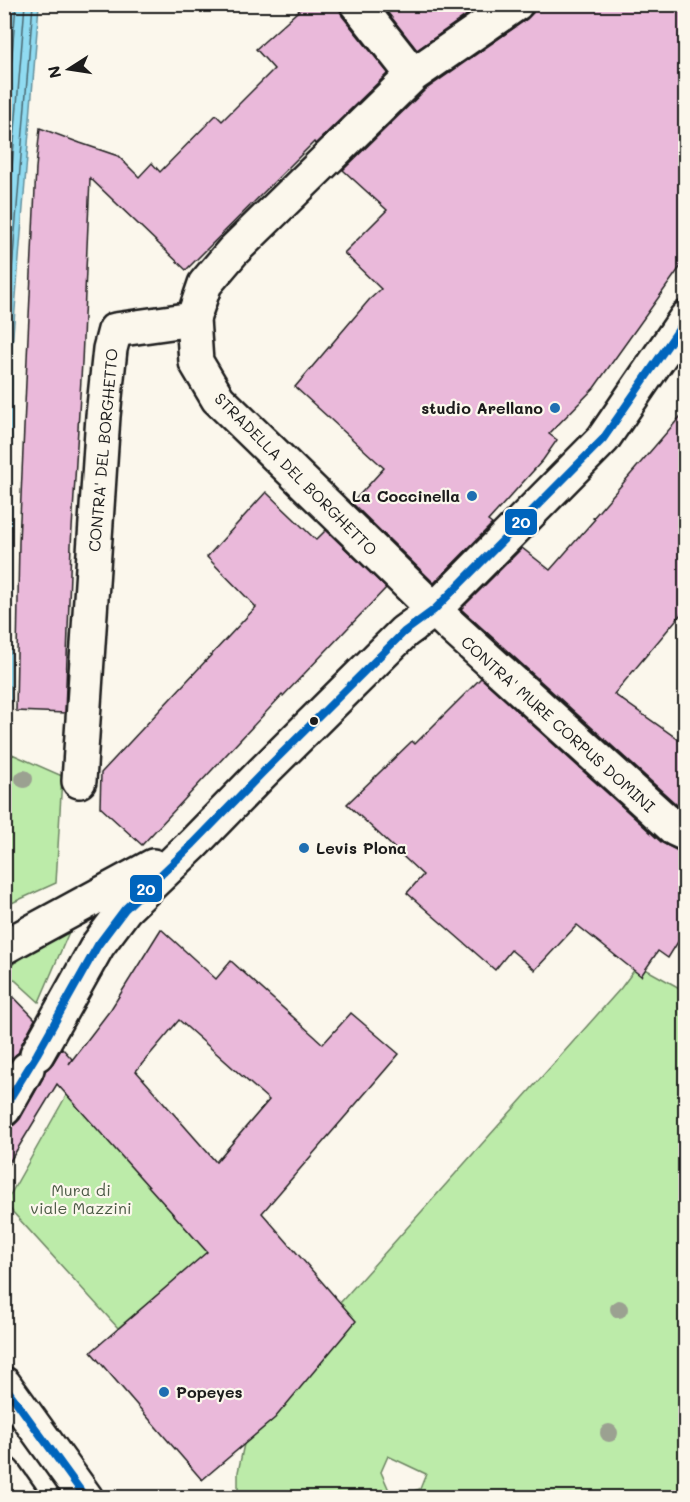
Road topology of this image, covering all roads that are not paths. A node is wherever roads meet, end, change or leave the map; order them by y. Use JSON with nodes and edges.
{"nodes":[{"id":1,"x":357,"y":4,"type":"edge"},
{"id":2,"x":516,"y":4,"type":"edge"},
{"id":3,"x":413,"y":75,"type":"junction"},
{"id":4,"x":686,"y":318,"type":"edge"},
{"id":5,"x":193,"y":319,"type":"junction"},
{"id":6,"x":434,"y":610,"type":"junction"},
{"id":7,"x":79,"y":781,"type":"dead end"},
{"id":8,"x":686,"y":834,"type":"edge"},
{"id":9,"x":193,"y":844,"type":"junction"},
{"id":10,"x":4,"y":946,"type":"edge"},
{"id":11,"x":4,"y":1109,"type":"edge"},
{"id":12,"x":4,"y":1384,"type":"edge"},
{"id":13,"x":4,"y":1474,"type":"edge"},
{"id":14,"x":21,"y":1497,"type":"edge"},
{"id":15,"x":86,"y":1497,"type":"edge"}],
"edges":[{"from":1,"to":3,"type":"street"},
{"from":2,"to":3,"type":"street"},
{"from":3,"to":5,"type":"street"},
{"from":4,"to":6,"type":"street"},
{"from":5,"to":6,"type":"street","name":"STRADELLA DEL BORGHETTO"},
{"from":5,"to":7,"type":"street","name":"CONTRA' DEL BORGHETTO"},
{"from":6,"to":8,"type":"street","name":"CONTRA' MURE CORPUS DOMINI"},
{"from":6,"to":9,"type":"street"},
{"from":9,"to":10,"type":"street"},
{"from":9,"to":11,"type":"street"},
{"from":12,"to":15,"type":"street"},
{"from":13,"to":14,"type":"street"}]}
